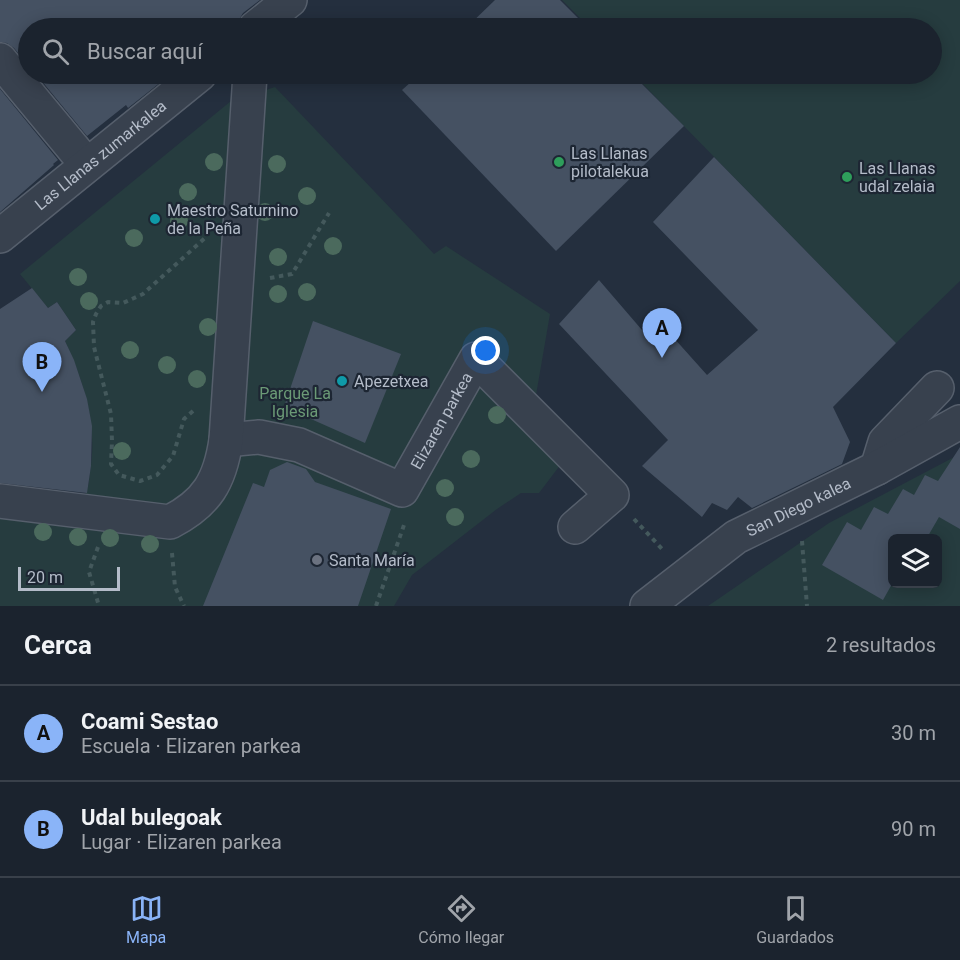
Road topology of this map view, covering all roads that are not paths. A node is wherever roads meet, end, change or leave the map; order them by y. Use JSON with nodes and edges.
{"nodes":[{"id":1,"x":290,"y":0,"type":"edge"},
{"id":2,"x":268,"y":18,"type":"edge"},
{"id":3,"x":0,"y":60,"type":"edge"},
{"id":4,"x":18,"y":82,"type":"edge"},
{"id":5,"x":20,"y":84,"type":"edge"},
{"id":6,"x":188,"y":84,"type":"edge"},
{"id":7,"x":258,"y":84,"type":"edge"},
{"id":8,"x":87,"y":165,"type":"junction"},
{"id":9,"x":0,"y":236,"type":"edge"},
{"id":10,"x":937,"y":388,"type":"dead end"},
{"id":11,"x":960,"y":422,"type":"edge"},
{"id":12,"x":226,"y":440,"type":"junction"},
{"id":13,"x":877,"y":468,"type":"junction"},
{"id":14,"x":0,"y":501,"type":"edge"},
{"id":15,"x":575,"y":527,"type":"dead end"},
{"id":16,"x":647,"y":606,"type":"edge"}],
"edges":[{"from":1,"to":2,"type":"street"},
{"from":3,"to":4,"type":"street"},
{"from":5,"to":8,"type":"street"},
{"from":6,"to":8,"type":"street","name":"Las Llanas zumarkalea"},
{"from":7,"to":12,"type":"street"},
{"from":8,"to":9,"type":"street","name":"Las Llanas zumarkalea"},
{"from":10,"to":13,"type":"street"},
{"from":11,"to":13,"type":"street","name":"San Diego kalea"},
{"from":12,"to":14,"type":"street"},
{"from":12,"to":15,"type":"street","name":"Elizaren parkea"},
{"from":13,"to":16,"type":"street","name":"San Diego kalea"}]}
